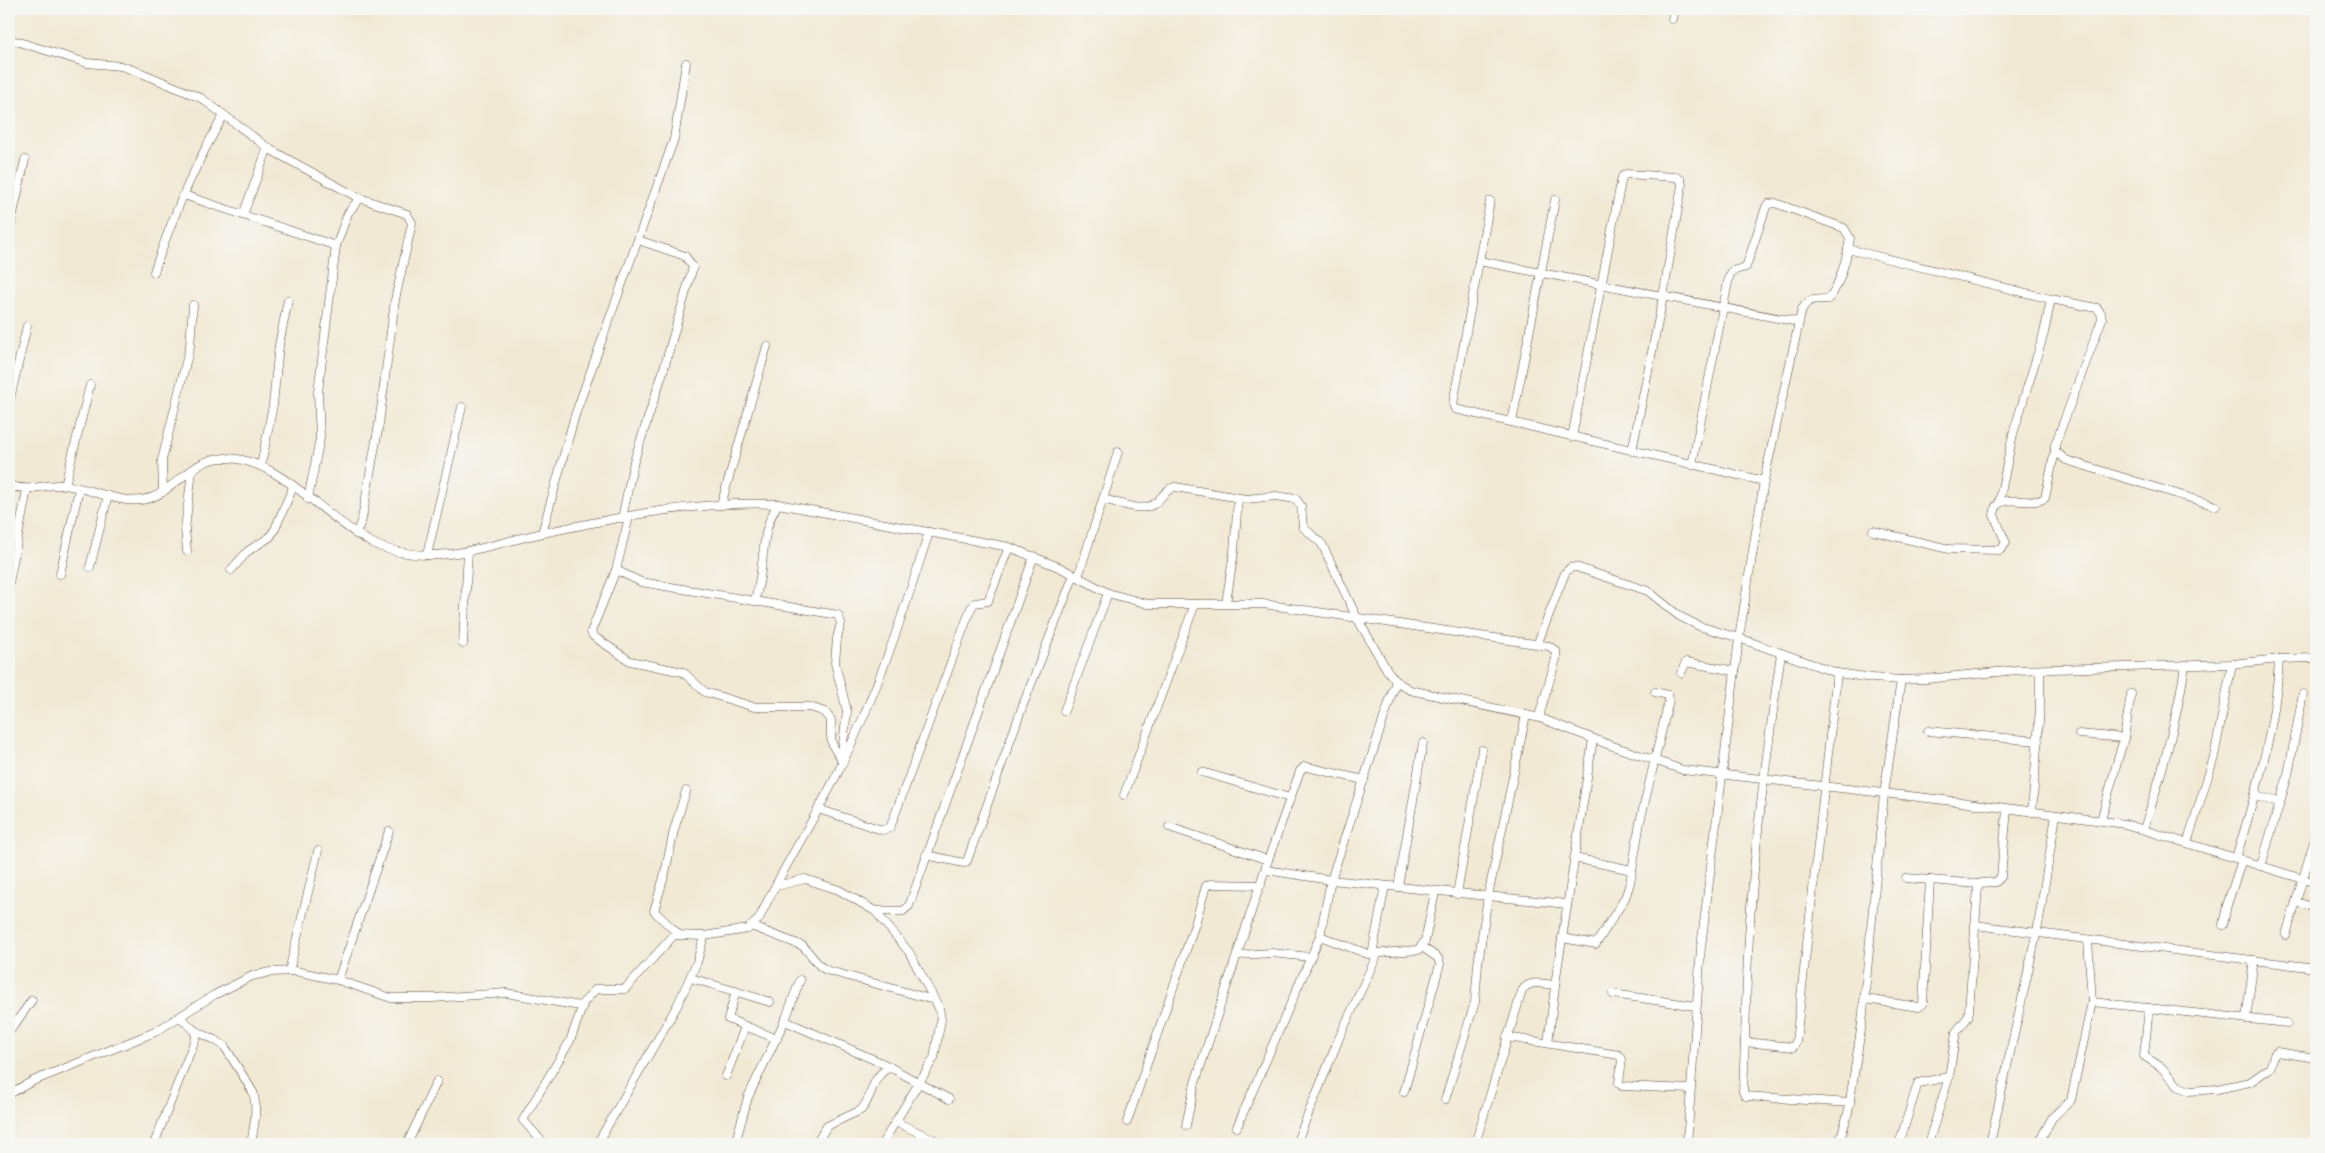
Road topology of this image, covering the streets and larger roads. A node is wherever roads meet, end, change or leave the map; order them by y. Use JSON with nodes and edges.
{"nodes":[{"id":1,"x":1674,"y":9,"type":"edge"},
{"id":2,"x":1672,"y":20,"type":"dead end"},
{"id":3,"x":9,"y":39,"type":"edge"},
{"id":4,"x":686,"y":63,"type":"dead end"},
{"id":5,"x":224,"y":115,"type":"junction"},
{"id":6,"x":268,"y":148,"type":"junction"},
{"id":7,"x":25,"y":160,"type":"dead end"},
{"id":8,"x":184,"y":194,"type":"junction"},
{"id":9,"x":360,"y":198,"type":"junction"},
{"id":10,"x":1555,"y":200,"type":"dead end"},
{"id":11,"x":1490,"y":202,"type":"dead end"},
{"id":12,"x":243,"y":215,"type":"junction"},
{"id":13,"x":9,"y":232,"type":"edge"},
{"id":14,"x":638,"y":240,"type":"junction"},
{"id":15,"x":336,"y":246,"type":"junction"},
{"id":16,"x":1848,"y":249,"type":"junction"},
{"id":17,"x":1479,"y":261,"type":"junction"},
{"id":18,"x":154,"y":272,"type":"dead end"},
{"id":19,"x":1540,"y":272,"type":"junction"},
{"id":20,"x":1602,"y":284,"type":"junction"},
{"id":21,"x":1663,"y":297,"type":"junction"},
{"id":22,"x":288,"y":300,"type":"dead end"},
{"id":23,"x":2051,"y":300,"type":"junction"},
{"id":24,"x":193,"y":305,"type":"dead end"},
{"id":25,"x":1724,"y":308,"type":"junction"},
{"id":26,"x":1798,"y":322,"type":"junction"},
{"id":27,"x":27,"y":326,"type":"dead end"},
{"id":28,"x":767,"y":346,"type":"dead end"},
{"id":29,"x":90,"y":386,"type":"dead end"},
{"id":30,"x":9,"y":403,"type":"edge"},
{"id":31,"x":462,"y":407,"type":"dead end"},
{"id":32,"x":1512,"y":422,"type":"junction"},
{"id":33,"x":1572,"y":438,"type":"junction"},
{"id":34,"x":1632,"y":451,"type":"junction"},
{"id":35,"x":1118,"y":452,"type":"dead end"},
{"id":36,"x":2055,"y":452,"type":"junction"},
{"id":37,"x":1692,"y":465,"type":"junction"},
{"id":38,"x":261,"y":466,"type":"junction"},
{"id":39,"x":192,"y":471,"type":"junction"},
{"id":40,"x":1764,"y":481,"type":"junction"},
{"id":41,"x":9,"y":485,"type":"edge"},
{"id":42,"x":65,"y":485,"type":"junction"},
{"id":43,"x":293,"y":487,"type":"junction"},
{"id":44,"x":79,"y":489,"type":"junction"},
{"id":45,"x":27,"y":490,"type":"junction"},
{"id":46,"x":164,"y":492,"type":"junction"},
{"id":47,"x":108,"y":496,"type":"junction"},
{"id":48,"x":1238,"y":498,"type":"junction"},
{"id":49,"x":308,"y":499,"type":"junction"},
{"id":50,"x":1103,"y":499,"type":"junction"},
{"id":51,"x":1999,"y":503,"type":"junction"},
{"id":52,"x":778,"y":504,"type":"junction"},
{"id":53,"x":721,"y":505,"type":"junction"},
{"id":54,"x":2216,"y":506,"type":"dead end"},
{"id":55,"x":626,"y":518,"type":"junction"},
{"id":56,"x":1873,"y":531,"type":"dead end"},
{"id":57,"x":929,"y":532,"type":"junction"},
{"id":58,"x":542,"y":533,"type":"junction"},
{"id":59,"x":356,"y":534,"type":"junction"},
{"id":60,"x":1009,"y":547,"type":"junction"},
{"id":61,"x":187,"y":551,"type":"dead end"},
{"id":62,"x":468,"y":551,"type":"junction"},
{"id":63,"x":427,"y":555,"type":"junction"},
{"id":64,"x":1034,"y":556,"type":"junction"},
{"id":65,"x":90,"y":567,"type":"dead end"},
{"id":66,"x":231,"y":570,"type":"dead end"},
{"id":67,"x":616,"y":570,"type":"junction"},
{"id":68,"x":60,"y":574,"type":"dead end"},
{"id":69,"x":1076,"y":576,"type":"junction"},
{"id":70,"x":9,"y":584,"type":"edge"},
{"id":71,"x":1108,"y":594,"type":"junction"},
{"id":72,"x":755,"y":601,"type":"junction"},
{"id":73,"x":1226,"y":603,"type":"junction"},
{"id":74,"x":1195,"y":604,"type":"junction"},
{"id":75,"x":1357,"y":618,"type":"junction"},
{"id":76,"x":1739,"y":638,"type":"junction"},
{"id":77,"x":463,"y":644,"type":"dead end"},
{"id":78,"x":1537,"y":644,"type":"junction"},
{"id":79,"x":1781,"y":653,"type":"junction"},
{"id":80,"x":2316,"y":658,"type":"edge"},
{"id":81,"x":2279,"y":659,"type":"junction"},
{"id":82,"x":2232,"y":664,"type":"junction"},
{"id":83,"x":2185,"y":665,"type":"junction"},
{"id":84,"x":2040,"y":670,"type":"junction"},
{"id":85,"x":1735,"y":671,"type":"junction"},
{"id":86,"x":1681,"y":673,"type":"dead end"},
{"id":87,"x":1837,"y":673,"type":"junction"},
{"id":88,"x":1901,"y":680,"type":"junction"},
{"id":89,"x":1396,"y":682,"type":"junction"},
{"id":90,"x":1654,"y":692,"type":"dead end"},
{"id":91,"x":2131,"y":694,"type":"dead end"},
{"id":92,"x":2303,"y":694,"type":"dead end"},
{"id":93,"x":1064,"y":711,"type":"dead end"},
{"id":94,"x":1526,"y":715,"type":"junction"},
{"id":95,"x":1540,"y":718,"type":"junction"},
{"id":96,"x":1928,"y":731,"type":"dead end"},
{"id":97,"x":2079,"y":734,"type":"dead end"},
{"id":98,"x":2124,"y":738,"type":"junction"},
{"id":99,"x":1593,"y":739,"type":"junction"},
{"id":100,"x":2038,"y":741,"type":"junction"},
{"id":101,"x":1424,"y":743,"type":"dead end"},
{"id":102,"x":1482,"y":750,"type":"dead end"},
{"id":103,"x":841,"y":757,"type":"junction"},
{"id":104,"x":1653,"y":761,"type":"junction"},
{"id":105,"x":840,"y":767,"type":"junction"},
{"id":106,"x":1202,"y":772,"type":"dead end"},
{"id":107,"x":1722,"y":776,"type":"junction"},
{"id":108,"x":1364,"y":780,"type":"junction"},
{"id":109,"x":1764,"y":780,"type":"junction"},
{"id":110,"x":1825,"y":788,"type":"junction"},
{"id":111,"x":686,"y":791,"type":"dead end"},
{"id":112,"x":1884,"y":794,"type":"junction"},
{"id":113,"x":1124,"y":795,"type":"dead end"},
{"id":114,"x":2255,"y":796,"type":"junction"},
{"id":115,"x":1290,"y":798,"type":"junction"},
{"id":116,"x":2279,"y":802,"type":"junction"},
{"id":117,"x":818,"y":809,"type":"junction"},
{"id":118,"x":2007,"y":809,"type":"junction"},
{"id":119,"x":2032,"y":812,"type":"junction"},
{"id":120,"x":2056,"y":815,"type":"junction"},
{"id":121,"x":2101,"y":820,"type":"junction"},
{"id":122,"x":1169,"y":827,"type":"dead end"},
{"id":123,"x":2144,"y":829,"type":"junction"},
{"id":124,"x":389,"y":831,"type":"dead end"},
{"id":125,"x":2316,"y":836,"type":"edge"},
{"id":126,"x":2187,"y":843,"type":"junction"},
{"id":127,"x":318,"y":851,"type":"dead end"},
{"id":128,"x":926,"y":855,"type":"junction"},
{"id":129,"x":1574,"y":858,"type":"junction"},
{"id":130,"x":2239,"y":859,"type":"junction"},
{"id":131,"x":1268,"y":860,"type":"junction"},
{"id":132,"x":2261,"y":866,"type":"junction"},
{"id":133,"x":1266,"y":870,"type":"junction"},
{"id":134,"x":1632,"y":870,"type":"junction"},
{"id":135,"x":1906,"y":878,"type":"dead end"},
{"id":136,"x":2302,"y":879,"type":"junction"},
{"id":137,"x":1331,"y":880,"type":"junction"},
{"id":138,"x":1930,"y":880,"type":"junction"},
{"id":139,"x":2316,"y":883,"type":"edge"},
{"id":140,"x":1979,"y":884,"type":"junction"},
{"id":141,"x":1261,"y":885,"type":"junction"},
{"id":142,"x":776,"y":886,"type":"junction"},
{"id":143,"x":1385,"y":886,"type":"junction"},
{"id":144,"x":1398,"y":888,"type":"junction"},
{"id":145,"x":1435,"y":892,"type":"junction"},
{"id":146,"x":1457,"y":894,"type":"junction"},
{"id":147,"x":1488,"y":896,"type":"junction"},
{"id":148,"x":2296,"y":902,"type":"junction"},
{"id":149,"x":1567,"y":904,"type":"junction"},
{"id":150,"x":2316,"y":908,"type":"edge"},
{"id":151,"x":875,"y":911,"type":"junction"},
{"id":152,"x":1975,"y":925,"type":"junction"},
{"id":153,"x":2223,"y":925,"type":"dead end"},
{"id":154,"x":751,"y":926,"type":"junction"},
{"id":155,"x":2037,"y":932,"type":"junction"},
{"id":156,"x":678,"y":934,"type":"junction"},
{"id":157,"x":2286,"y":935,"type":"dead end"},
{"id":158,"x":704,"y":936,"type":"junction"},
{"id":159,"x":1320,"y":936,"type":"junction"},
{"id":160,"x":1562,"y":938,"type":"junction"},
{"id":161,"x":2088,"y":940,"type":"junction"},
{"id":162,"x":1422,"y":947,"type":"junction"},
{"id":163,"x":1375,"y":953,"type":"junction"},
{"id":164,"x":1238,"y":955,"type":"junction"},
{"id":165,"x":1310,"y":957,"type":"junction"},
{"id":166,"x":2254,"y":960,"type":"junction"},
{"id":167,"x":2316,"y":968,"type":"edge"},
{"id":168,"x":289,"y":971,"type":"junction"},
{"id":169,"x":691,"y":978,"type":"junction"},
{"id":170,"x":338,"y":980,"type":"junction"},
{"id":171,"x":800,"y":980,"type":"dead end"},
{"id":172,"x":1555,"y":985,"type":"junction"},
{"id":173,"x":736,"y":991,"type":"junction"},
{"id":174,"x":1613,"y":994,"type":"dead end"},
{"id":175,"x":1865,"y":999,"type":"junction"},
{"id":176,"x":32,"y":1000,"type":"dead end"},
{"id":177,"x":934,"y":1000,"type":"junction"},
{"id":178,"x":770,"y":1002,"type":"dead end"},
{"id":179,"x":2092,"y":1002,"type":"junction"},
{"id":180,"x":583,"y":1005,"type":"junction"},
{"id":181,"x":1696,"y":1006,"type":"junction"},
{"id":182,"x":2149,"y":1008,"type":"junction"},
{"id":183,"x":180,"y":1017,"type":"junction"},
{"id":184,"x":2246,"y":1019,"type":"junction"},
{"id":185,"x":785,"y":1021,"type":"junction"},
{"id":186,"x":2287,"y":1023,"type":"dead end"},
{"id":187,"x":745,"y":1027,"type":"junction"},
{"id":188,"x":194,"y":1030,"type":"junction"},
{"id":189,"x":9,"y":1032,"type":"edge"},
{"id":190,"x":1507,"y":1036,"type":"junction"},
{"id":191,"x":777,"y":1039,"type":"junction"},
{"id":192,"x":1744,"y":1042,"type":"junction"},
{"id":193,"x":1548,"y":1043,"type":"junction"},
{"id":194,"x":2316,"y":1058,"type":"edge"},
{"id":195,"x":890,"y":1067,"type":"junction"},
{"id":196,"x":726,"y":1076,"type":"dead end"},
{"id":197,"x":1949,"y":1078,"type":"junction"},
{"id":198,"x":437,"y":1081,"type":"dead end"},
{"id":199,"x":921,"y":1083,"type":"junction"},
{"id":200,"x":1690,"y":1089,"type":"junction"},
{"id":201,"x":1404,"y":1092,"type":"dead end"},
{"id":202,"x":9,"y":1094,"type":"edge"},
{"id":203,"x":949,"y":1099,"type":"dead end"},
{"id":204,"x":1445,"y":1100,"type":"dead end"},
{"id":205,"x":1850,"y":1103,"type":"junction"},
{"id":206,"x":896,"y":1122,"type":"junction"},
{"id":207,"x":1127,"y":1122,"type":"dead end"},
{"id":208,"x":1186,"y":1126,"type":"dead end"},
{"id":209,"x":1237,"y":1127,"type":"dead end"},
{"id":210,"x":937,"y":1141,"type":"dead end"},
{"id":211,"x":154,"y":1144,"type":"edge"},
{"id":212,"x":251,"y":1144,"type":"edge"},
{"id":213,"x":407,"y":1144,"type":"edge"},
{"id":214,"x":544,"y":1144,"type":"edge"},
{"id":215,"x":597,"y":1144,"type":"edge"},
{"id":216,"x":735,"y":1144,"type":"edge"},
{"id":217,"x":816,"y":1144,"type":"edge"},
{"id":218,"x":882,"y":1144,"type":"edge"},
{"id":219,"x":1296,"y":1144,"type":"edge"},
{"id":220,"x":1474,"y":1144,"type":"edge"},
{"id":221,"x":1687,"y":1144,"type":"edge"},
{"id":222,"x":1839,"y":1144,"type":"edge"},
{"id":223,"x":1899,"y":1144,"type":"edge"},
{"id":224,"x":1928,"y":1144,"type":"edge"},
{"id":225,"x":1990,"y":1144,"type":"edge"},
{"id":226,"x":2038,"y":1144,"type":"edge"}],
"edges":[{"from":1,"to":2,"type":"street"},
{"from":3,"to":5,"type":"street"},
{"from":4,"to":14,"type":"street"},
{"from":5,"to":6,"type":"street"},
{"from":5,"to":8,"type":"street"},
{"from":6,"to":9,"type":"street"},
{"from":6,"to":12,"type":"street"},
{"from":7,"to":13,"type":"street"},
{"from":8,"to":12,"type":"street"},
{"from":8,"to":18,"type":"street"},
{"from":9,"to":15,"type":"street"},
{"from":9,"to":59,"type":"street"},
{"from":10,"to":19,"type":"street"},
{"from":11,"to":17,"type":"street"},
{"from":12,"to":15,"type":"street"},
{"from":14,"to":55,"type":"street"},
{"from":14,"to":58,"type":"street"},
{"from":15,"to":49,"type":"street"},
{"from":16,"to":23,"type":"street"},
{"from":16,"to":25,"type":"street"},
{"from":16,"to":26,"type":"street"},
{"from":17,"to":19,"type":"street"},
{"from":17,"to":32,"type":"street"},
{"from":19,"to":20,"type":"street"},
{"from":19,"to":32,"type":"street"},
{"from":20,"to":21,"type":"street"},
{"from":20,"to":21,"type":"street"},
{"from":20,"to":33,"type":"street"},
{"from":21,"to":25,"type":"street"},
{"from":21,"to":34,"type":"street"},
{"from":22,"to":38,"type":"street"},
{"from":23,"to":36,"type":"street"},
{"from":23,"to":51,"type":"street"},
{"from":24,"to":46,"type":"street"},
{"from":25,"to":26,"type":"street"},
{"from":25,"to":37,"type":"street"},
{"from":26,"to":40,"type":"street"},
{"from":27,"to":30,"type":"street"},
{"from":28,"to":53,"type":"street"},
{"from":29,"to":42,"type":"street"},
{"from":31,"to":63,"type":"street"},
{"from":32,"to":33,"type":"street"},
{"from":33,"to":34,"type":"street"},
{"from":34,"to":37,"type":"street"},
{"from":35,"to":50,"type":"street"},
{"from":36,"to":51,"type":"street"},
{"from":36,"to":54,"type":"street"},
{"from":37,"to":40,"type":"street"},
{"from":38,"to":39,"type":"street"},
{"from":38,"to":43,"type":"street"},
{"from":39,"to":46,"type":"street"},
{"from":39,"to":61,"type":"street"},
{"from":40,"to":76,"type":"street"},
{"from":41,"to":45,"type":"street"},
{"from":42,"to":44,"type":"street"},
{"from":42,"to":45,"type":"street"},
{"from":43,"to":49,"type":"street"},
{"from":43,"to":66,"type":"street"},
{"from":44,"to":47,"type":"street"},
{"from":44,"to":68,"type":"street"},
{"from":45,"to":70,"type":"street"},
{"from":46,"to":47,"type":"street"},
{"from":47,"to":65,"type":"street"},
{"from":48,"to":50,"type":"street"},
{"from":48,"to":73,"type":"street"},
{"from":48,"to":75,"type":"street"},
{"from":49,"to":59,"type":"street"},
{"from":50,"to":69,"type":"street"},
{"from":51,"to":56,"type":"street"},
{"from":52,"to":53,"type":"street"},
{"from":52,"to":57,"type":"street"},
{"from":52,"to":72,"type":"street"},
{"from":53,"to":55,"type":"street"},
{"from":55,"to":58,"type":"street"},
{"from":55,"to":67,"type":"street"},
{"from":57,"to":60,"type":"street"},
{"from":57,"to":105,"type":"street"},
{"from":58,"to":62,"type":"street"},
{"from":59,"to":63,"type":"street"},
{"from":60,"to":64,"type":"street"},
{"from":60,"to":117,"type":"street"},
{"from":62,"to":63,"type":"street"},
{"from":62,"to":77,"type":"street"},
{"from":64,"to":69,"type":"street"},
{"from":64,"to":128,"type":"street"},
{"from":67,"to":72,"type":"street"},
{"from":67,"to":103,"type":"street"},
{"from":69,"to":71,"type":"street"},
{"from":69,"to":128,"type":"street"},
{"from":71,"to":74,"type":"street"},
{"from":71,"to":93,"type":"street"},
{"from":72,"to":103,"type":"street"},
{"from":73,"to":74,"type":"street"},
{"from":73,"to":75,"type":"street"},
{"from":74,"to":113,"type":"street"},
{"from":75,"to":78,"type":"street"},
{"from":75,"to":89,"type":"street"},
{"from":76,"to":78,"type":"street"},
{"from":76,"to":79,"type":"street"},
{"from":76,"to":85,"type":"street"},
{"from":78,"to":95,"type":"street"},
{"from":79,"to":87,"type":"street"},
{"from":79,"to":109,"type":"street"},
{"from":80,"to":81,"type":"street"},
{"from":81,"to":82,"type":"street"},
{"from":81,"to":114,"type":"street"},
{"from":82,"to":83,"type":"street"},
{"from":82,"to":126,"type":"street"},
{"from":83,"to":84,"type":"street"},
{"from":83,"to":123,"type":"street"},
{"from":84,"to":88,"type":"street"},
{"from":84,"to":100,"type":"street"},
{"from":85,"to":86,"type":"street"},
{"from":85,"to":107,"type":"street"},
{"from":87,"to":88,"type":"street"},
{"from":87,"to":110,"type":"street"},
{"from":88,"to":112,"type":"street"},
{"from":89,"to":94,"type":"street"},
{"from":89,"to":108,"type":"street"},
{"from":90,"to":104,"type":"street"},
{"from":91,"to":98,"type":"street"},
{"from":92,"to":116,"type":"street"},
{"from":94,"to":95,"type":"street"},
{"from":94,"to":147,"type":"street"},
{"from":95,"to":99,"type":"street"},
{"from":96,"to":100,"type":"street"},
{"from":97,"to":98,"type":"street"},
{"from":98,"to":121,"type":"street"},
{"from":99,"to":104,"type":"street"},
{"from":99,"to":129,"type":"street"},
{"from":100,"to":119,"type":"street"},
{"from":101,"to":144,"type":"street"},
{"from":102,"to":146,"type":"street"},
{"from":103,"to":105,"type":"street"},
{"from":104,"to":107,"type":"street"},
{"from":104,"to":134,"type":"street"},
{"from":105,"to":117,"type":"street"},
{"from":106,"to":115,"type":"street"},
{"from":107,"to":109,"type":"street"},
{"from":107,"to":181,"type":"street"},
{"from":108,"to":115,"type":"street"},
{"from":108,"to":137,"type":"street"},
{"from":109,"to":110,"type":"street"},
{"from":109,"to":192,"type":"street"},
{"from":110,"to":112,"type":"street"},
{"from":110,"to":192,"type":"street"},
{"from":111,"to":156,"type":"street"},
{"from":112,"to":118,"type":"street"},
{"from":112,"to":175,"type":"street"},
{"from":114,"to":116,"type":"street"},
{"from":114,"to":130,"type":"street"},
{"from":115,"to":131,"type":"street"},
{"from":116,"to":132,"type":"street"},
{"from":117,"to":142,"type":"street"},
{"from":118,"to":119,"type":"street"},
{"from":118,"to":140,"type":"street"},
{"from":119,"to":120,"type":"street"},
{"from":120,"to":121,"type":"street"},
{"from":120,"to":155,"type":"street"},
{"from":121,"to":123,"type":"street"},
{"from":122,"to":131,"type":"street"},
{"from":123,"to":126,"type":"street"},
{"from":124,"to":170,"type":"street"},
{"from":125,"to":136,"type":"street"},
{"from":126,"to":130,"type":"street"},
{"from":127,"to":168,"type":"street"},
{"from":128,"to":151,"type":"street"},
{"from":129,"to":134,"type":"street"},
{"from":129,"to":149,"type":"street"},
{"from":130,"to":132,"type":"street"},
{"from":130,"to":153,"type":"street"},
{"from":131,"to":133,"type":"street"},
{"from":132,"to":136,"type":"street"},
{"from":133,"to":137,"type":"street"},
{"from":133,"to":141,"type":"street"},
{"from":134,"to":160,"type":"street"},
{"from":135,"to":138,"type":"street"},
{"from":136,"to":139,"type":"street"},
{"from":136,"to":148,"type":"street"},
{"from":137,"to":143,"type":"street"},
{"from":137,"to":159,"type":"street"},
{"from":138,"to":140,"type":"street"},
{"from":138,"to":175,"type":"street"},
{"from":140,"to":152,"type":"street"},
{"from":141,"to":164,"type":"street"},
{"from":141,"to":207,"type":"street"},
{"from":142,"to":151,"type":"street"},
{"from":142,"to":154,"type":"street"},
{"from":143,"to":144,"type":"street"},
{"from":143,"to":163,"type":"street"},
{"from":144,"to":145,"type":"street"},
{"from":145,"to":146,"type":"street"},
{"from":145,"to":162,"type":"street"},
{"from":146,"to":147,"type":"street"},
{"from":147,"to":149,"type":"street"},
{"from":147,"to":204,"type":"street"},
{"from":148,"to":150,"type":"street"},
{"from":148,"to":157,"type":"street"},
{"from":149,"to":160,"type":"street"},
{"from":151,"to":177,"type":"street"},
{"from":152,"to":155,"type":"street"},
{"from":152,"to":197,"type":"street"},
{"from":154,"to":158,"type":"street"},
{"from":154,"to":177,"type":"street"},
{"from":155,"to":161,"type":"street"},
{"from":155,"to":225,"type":"street"},
{"from":156,"to":158,"type":"street"},
{"from":156,"to":180,"type":"street"},
{"from":158,"to":169,"type":"street"},
{"from":159,"to":163,"type":"street"},
{"from":159,"to":165,"type":"street"},
{"from":160,"to":172,"type":"street"},
{"from":161,"to":166,"type":"street"},
{"from":161,"to":179,"type":"street"},
{"from":162,"to":163,"type":"street"},
{"from":162,"to":201,"type":"street"},
{"from":163,"to":219,"type":"street"},
{"from":164,"to":165,"type":"street"},
{"from":164,"to":208,"type":"street"},
{"from":165,"to":209,"type":"street"},
{"from":166,"to":167,"type":"street"},
{"from":166,"to":184,"type":"street"},
{"from":168,"to":170,"type":"street"},
{"from":168,"to":183,"type":"street"},
{"from":169,"to":173,"type":"street"},
{"from":169,"to":215,"type":"street"},
{"from":170,"to":180,"type":"street"},
{"from":171,"to":185,"type":"street"},
{"from":172,"to":190,"type":"street"},
{"from":172,"to":193,"type":"street"},
{"from":173,"to":178,"type":"street"},
{"from":173,"to":187,"type":"street"},
{"from":174,"to":181,"type":"street"},
{"from":175,"to":205,"type":"street"},
{"from":176,"to":189,"type":"street"},
{"from":177,"to":199,"type":"street"},
{"from":179,"to":182,"type":"street"},
{"from":179,"to":226,"type":"street"},
{"from":180,"to":214,"type":"street"},
{"from":181,"to":200,"type":"street"},
{"from":182,"to":184,"type":"street"},
{"from":182,"to":194,"type":"street"},
{"from":183,"to":188,"type":"street"},
{"from":183,"to":202,"type":"street"},
{"from":184,"to":186,"type":"street"},
{"from":185,"to":191,"type":"street"},
{"from":185,"to":195,"type":"street"},
{"from":187,"to":191,"type":"street"},
{"from":187,"to":196,"type":"street"},
{"from":188,"to":211,"type":"street"},
{"from":188,"to":212,"type":"street"},
{"from":190,"to":193,"type":"street"},
{"from":190,"to":220,"type":"street"},
{"from":191,"to":216,"type":"street"},
{"from":192,"to":205,"type":"street"},
{"from":193,"to":200,"type":"street"},
{"from":195,"to":199,"type":"street"},
{"from":195,"to":217,"type":"street"},
{"from":197,"to":223,"type":"street"},
{"from":197,"to":224,"type":"street"},
{"from":198,"to":213,"type":"street"},
{"from":199,"to":203,"type":"street"},
{"from":199,"to":206,"type":"street"},
{"from":200,"to":221,"type":"street"},
{"from":205,"to":222,"type":"street"},
{"from":206,"to":210,"type":"street"},
{"from":206,"to":218,"type":"street"}]}
